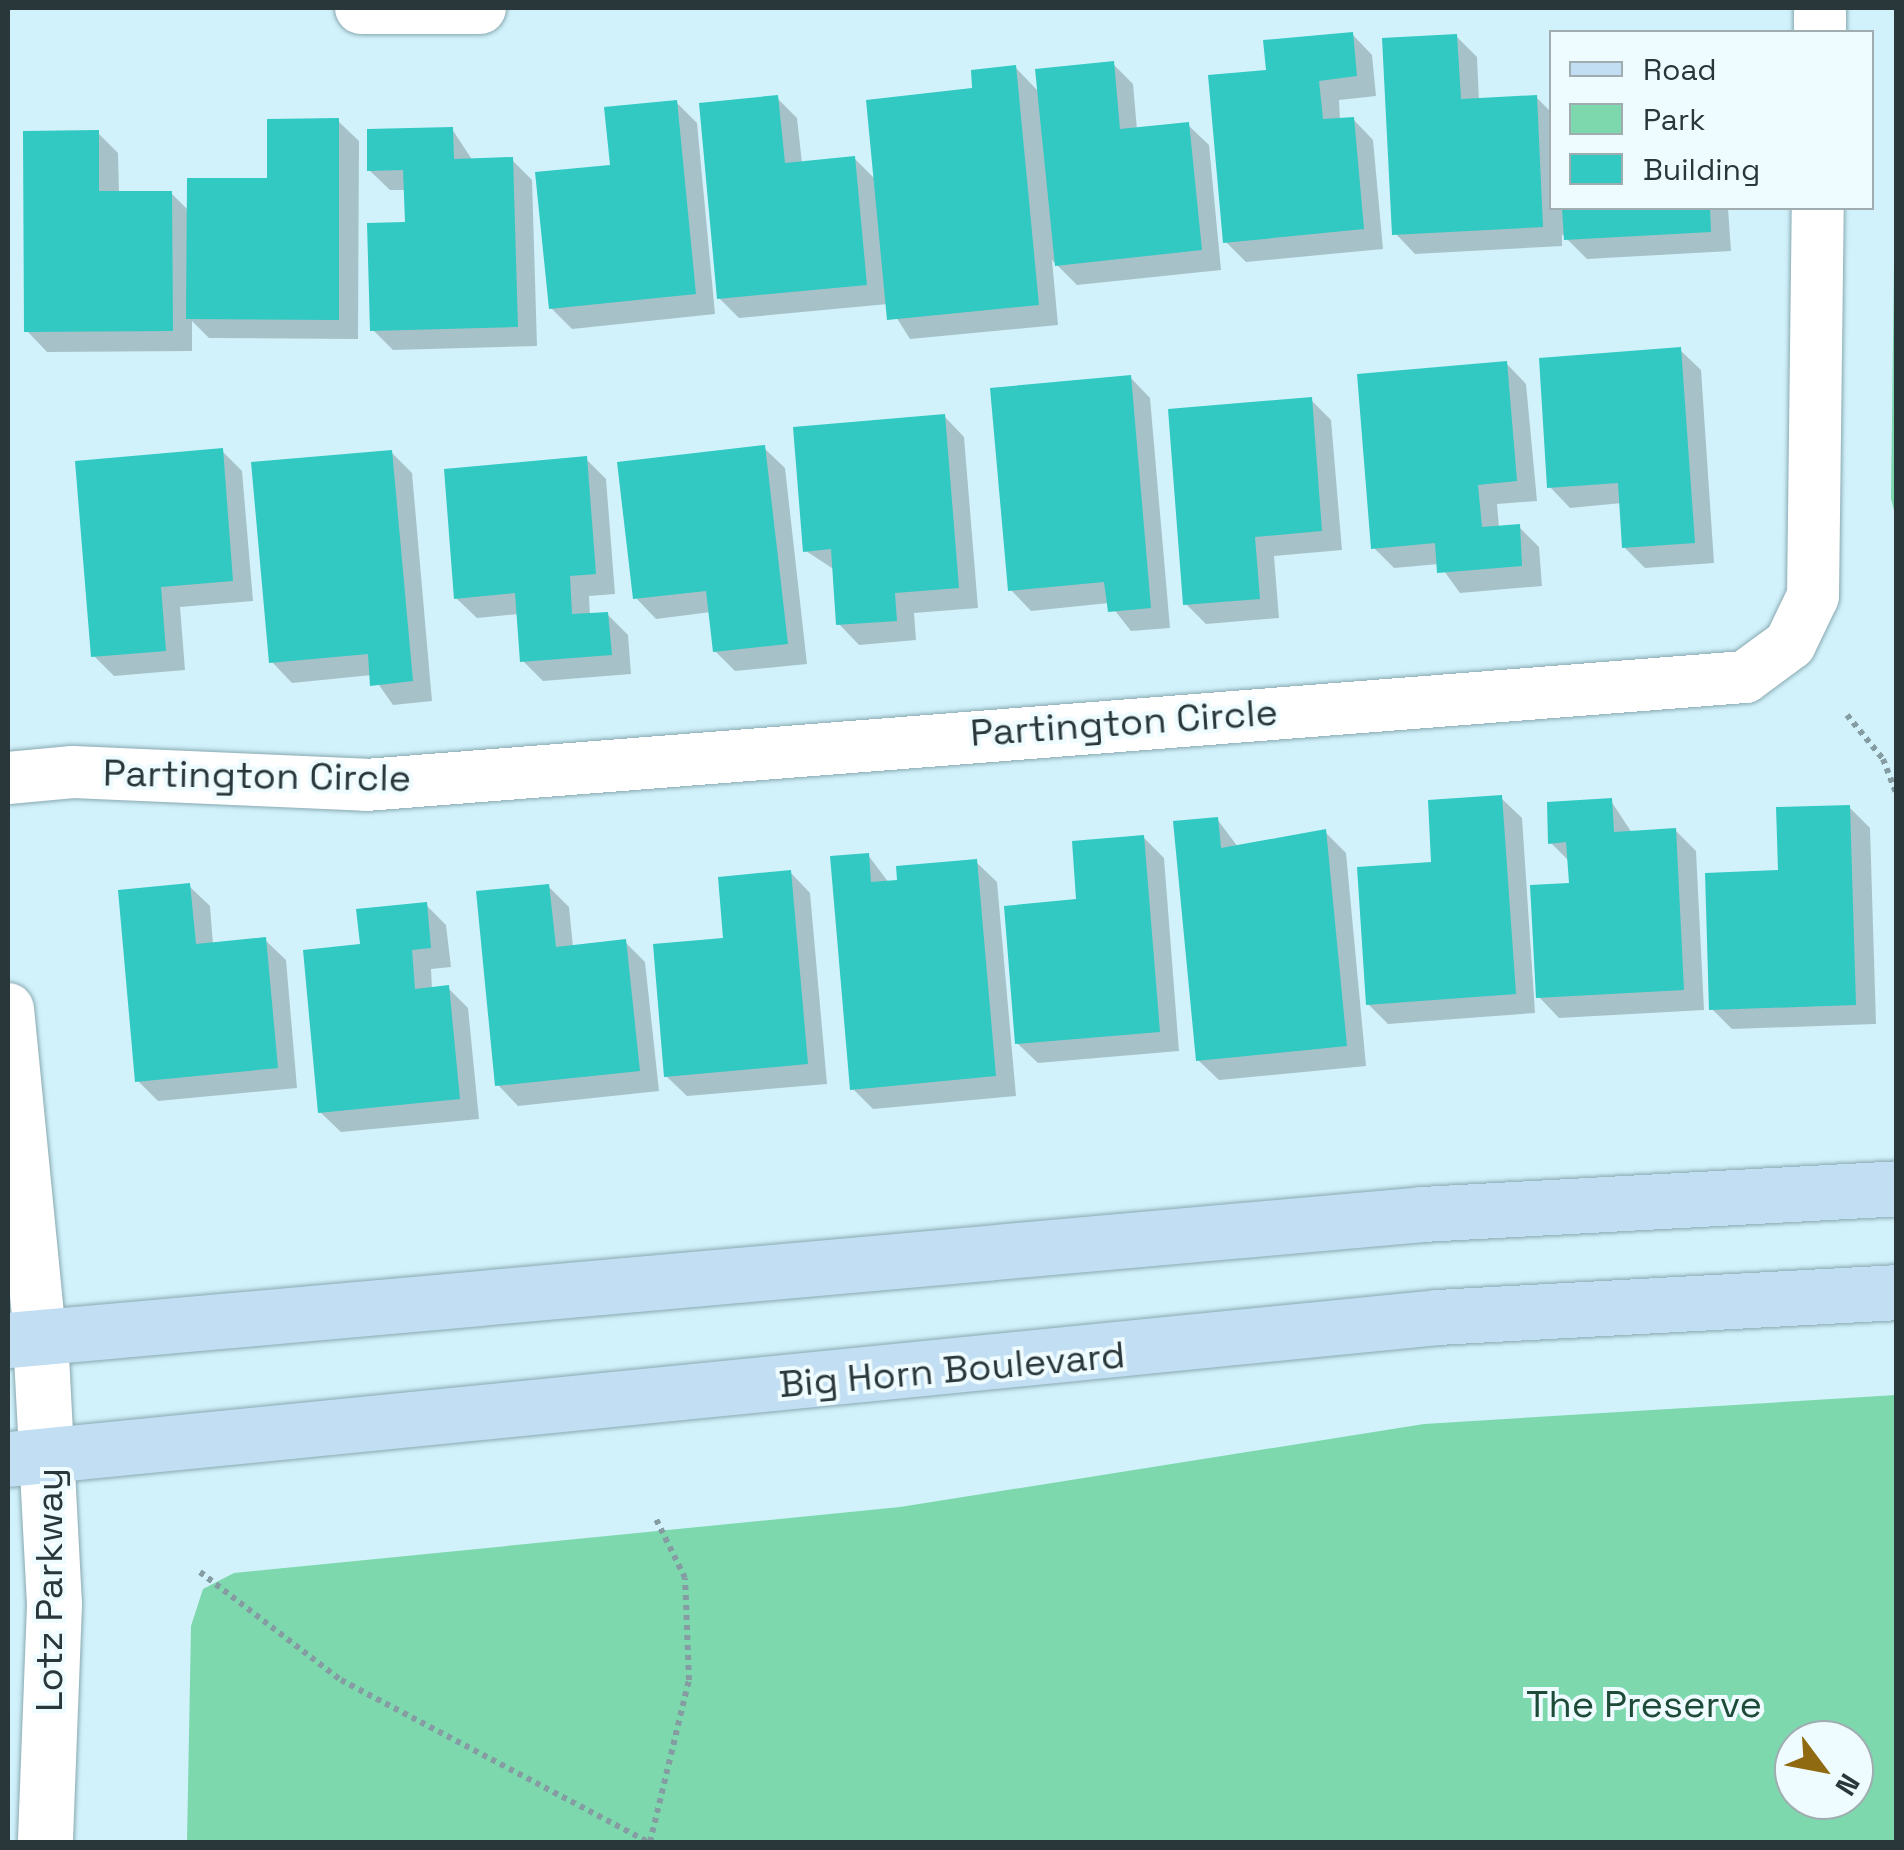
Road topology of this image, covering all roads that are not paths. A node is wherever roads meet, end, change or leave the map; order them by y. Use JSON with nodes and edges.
{"nodes":[{"id":1,"x":361,"y":8,"type":"edge"},
{"id":2,"x":480,"y":8,"type":"edge"},
{"id":3,"x":1818,"y":210,"type":"edge"},
{"id":4,"x":8,"y":778,"type":"edge"},
{"id":5,"x":8,"y":1009,"type":"edge"},
{"id":6,"x":1896,"y":1188,"type":"edge"},
{"id":7,"x":1896,"y":1292,"type":"edge"},
{"id":8,"x":24,"y":1339,"type":"edge"},
{"id":9,"x":29,"y":1457,"type":"edge"},
{"id":10,"x":45,"y":1842,"type":"edge"}],
"edges":[{"from":1,"to":2,"type":"street"},
{"from":3,"to":4,"type":"street","name":"Partington Circle"},
{"from":5,"to":8,"type":"street"},
{"from":6,"to":8,"type":"main road"},
{"from":7,"to":9,"type":"main road","name":"Big Horn Boulevard"},
{"from":8,"to":9,"type":"street","name":"Lotz Parkway"},
{"from":9,"to":10,"type":"street","name":"Lotz Parkway"}]}
